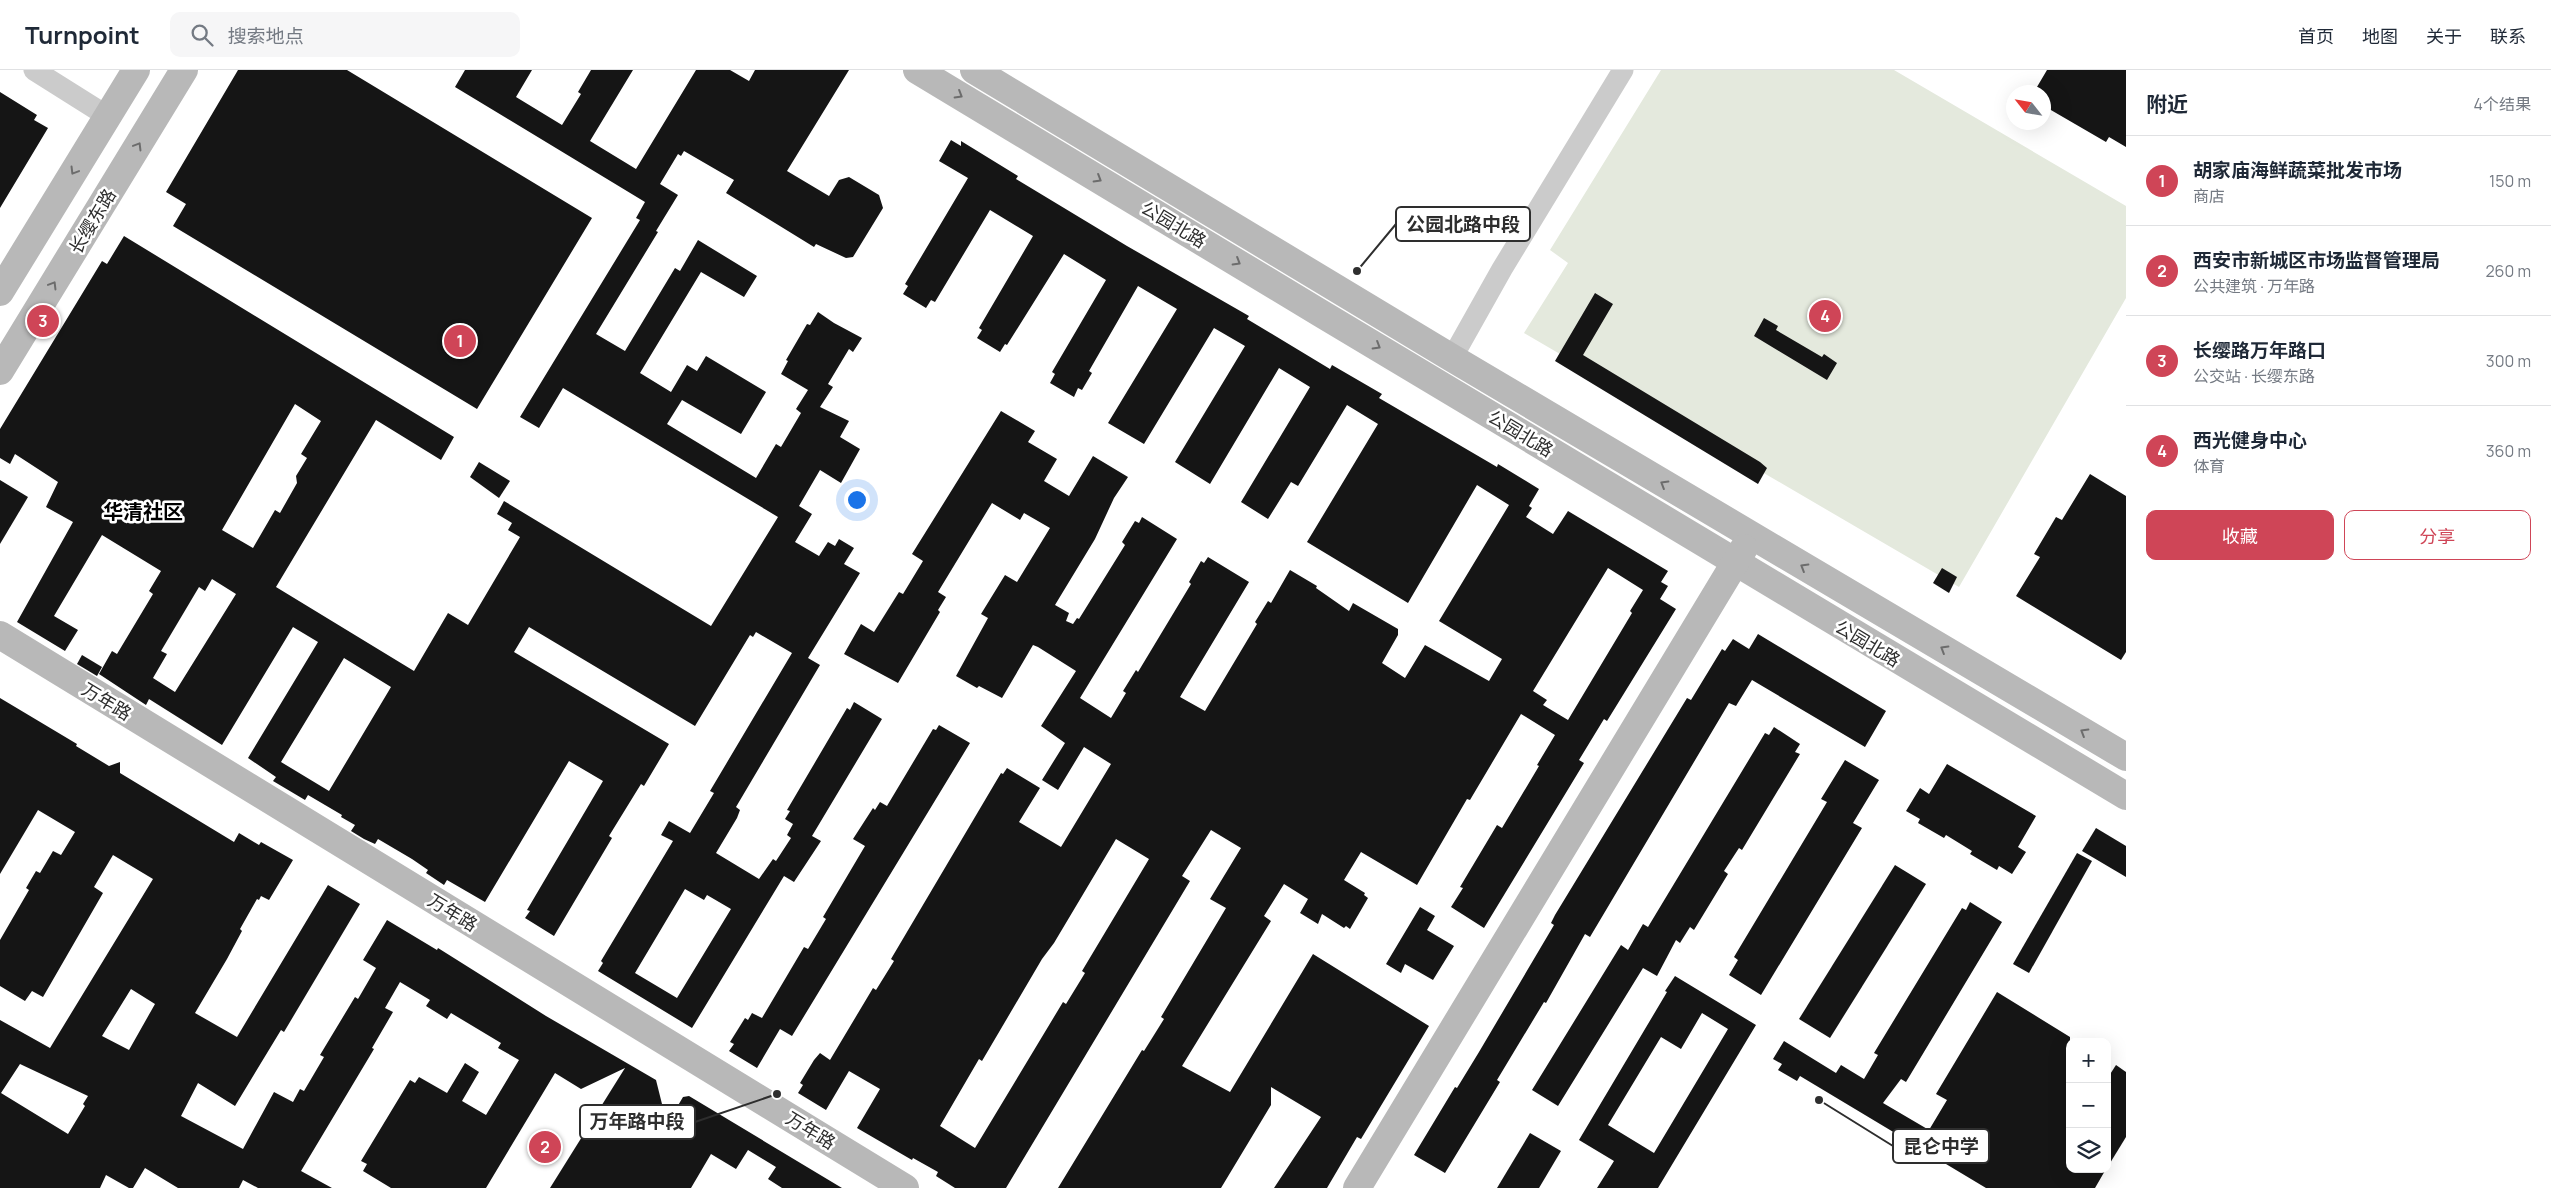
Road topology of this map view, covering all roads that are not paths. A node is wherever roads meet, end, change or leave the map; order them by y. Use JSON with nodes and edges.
{"nodes":[{"id":1,"x":34,"y":70,"type":"edge"},
{"id":2,"x":136,"y":70,"type":"edge"},
{"id":3,"x":184,"y":70,"type":"edge"},
{"id":4,"x":917,"y":70,"type":"edge"},
{"id":5,"x":974,"y":70,"type":"edge"},
{"id":6,"x":1624,"y":70,"type":"edge"},
{"id":7,"x":108,"y":116,"type":"junction"},
{"id":8,"x":0,"y":292,"type":"edge"},
{"id":9,"x":1452,"y":358,"type":"junction"},
{"id":10,"x":0,"y":371,"type":"edge"},
{"id":11,"x":1752,"y":536,"type":"junction"},
{"id":12,"x":1734,"y":564,"type":"junction"},
{"id":13,"x":0,"y":635,"type":"edge"},
{"id":14,"x":2126,"y":757,"type":"edge"},
{"id":15,"x":2126,"y":796,"type":"edge"},
{"id":16,"x":905,"y":1188,"type":"edge"},
{"id":17,"x":1357,"y":1188,"type":"edge"}],
"edges":[{"from":1,"to":7,"type":"street"},
{"from":2,"to":7,"type":"main road"},
{"from":10,"to":3,"type":"main road","name":"长缨东路","one_way":true},
{"from":4,"to":12,"type":"main road","name":"公园北路","one_way":true},
{"from":5,"to":9,"type":"main road","name":"公园北路"},
{"from":6,"to":9,"type":"street"},
{"from":7,"to":8,"type":"main road","one_way":true},
{"from":11,"to":9,"type":"main road","name":"公园北路","one_way":true},
{"from":11,"to":12,"type":"main road"},
{"from":14,"to":11,"type":"main road","name":"公园北路","one_way":true},
{"from":12,"to":15,"type":"main road","name":"公园北路"},
{"from":12,"to":17,"type":"main road"},
{"from":13,"to":16,"type":"main road","name":"万年路"}]}
